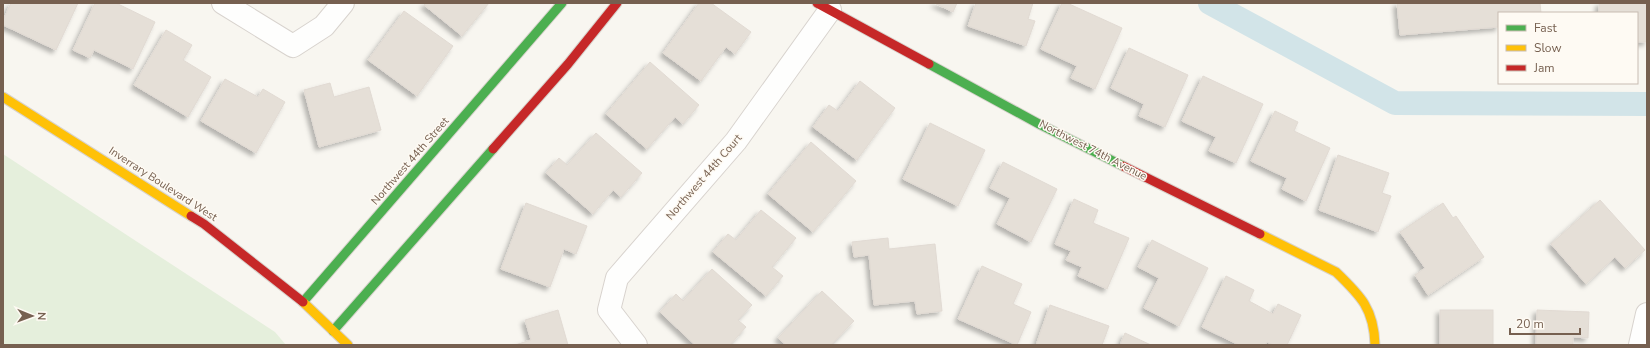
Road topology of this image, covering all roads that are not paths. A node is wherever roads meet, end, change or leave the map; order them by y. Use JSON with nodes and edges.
{"nodes":[{"id":1,"x":223,"y":3,"type":"edge"},
{"id":2,"x":343,"y":3,"type":"edge"},
{"id":3,"x":562,"y":3,"type":"edge"},
{"id":4,"x":617,"y":3,"type":"edge"},
{"id":5,"x":824,"y":7,"type":"edge"},
{"id":6,"x":3,"y":97,"type":"edge"},
{"id":7,"x":303,"y":302,"type":"junction"},
{"id":8,"x":1646,"y":315,"type":"edge"},
{"id":9,"x":333,"y":331,"type":"junction"},
{"id":10,"x":348,"y":345,"type":"edge"},
{"id":11,"x":636,"y":345,"type":"edge"},
{"id":12,"x":1375,"y":345,"type":"edge"},
{"id":13,"x":1640,"y":345,"type":"edge"}],
"edges":[{"from":1,"to":2,"type":"street"},
{"from":3,"to":7,"type":"street","name":"Northwest 44th Street"},
{"from":4,"to":9,"type":"street"},
{"from":5,"to":11,"type":"street","name":"Northwest 44th Court"},
{"from":5,"to":12,"type":"street","name":"Northwest 74th Avenue"},
{"from":6,"to":7,"type":"street","name":"Inverrary Boulevard West"},
{"from":7,"to":9,"type":"street"},
{"from":8,"to":13,"type":"street"},
{"from":9,"to":10,"type":"street"}]}
